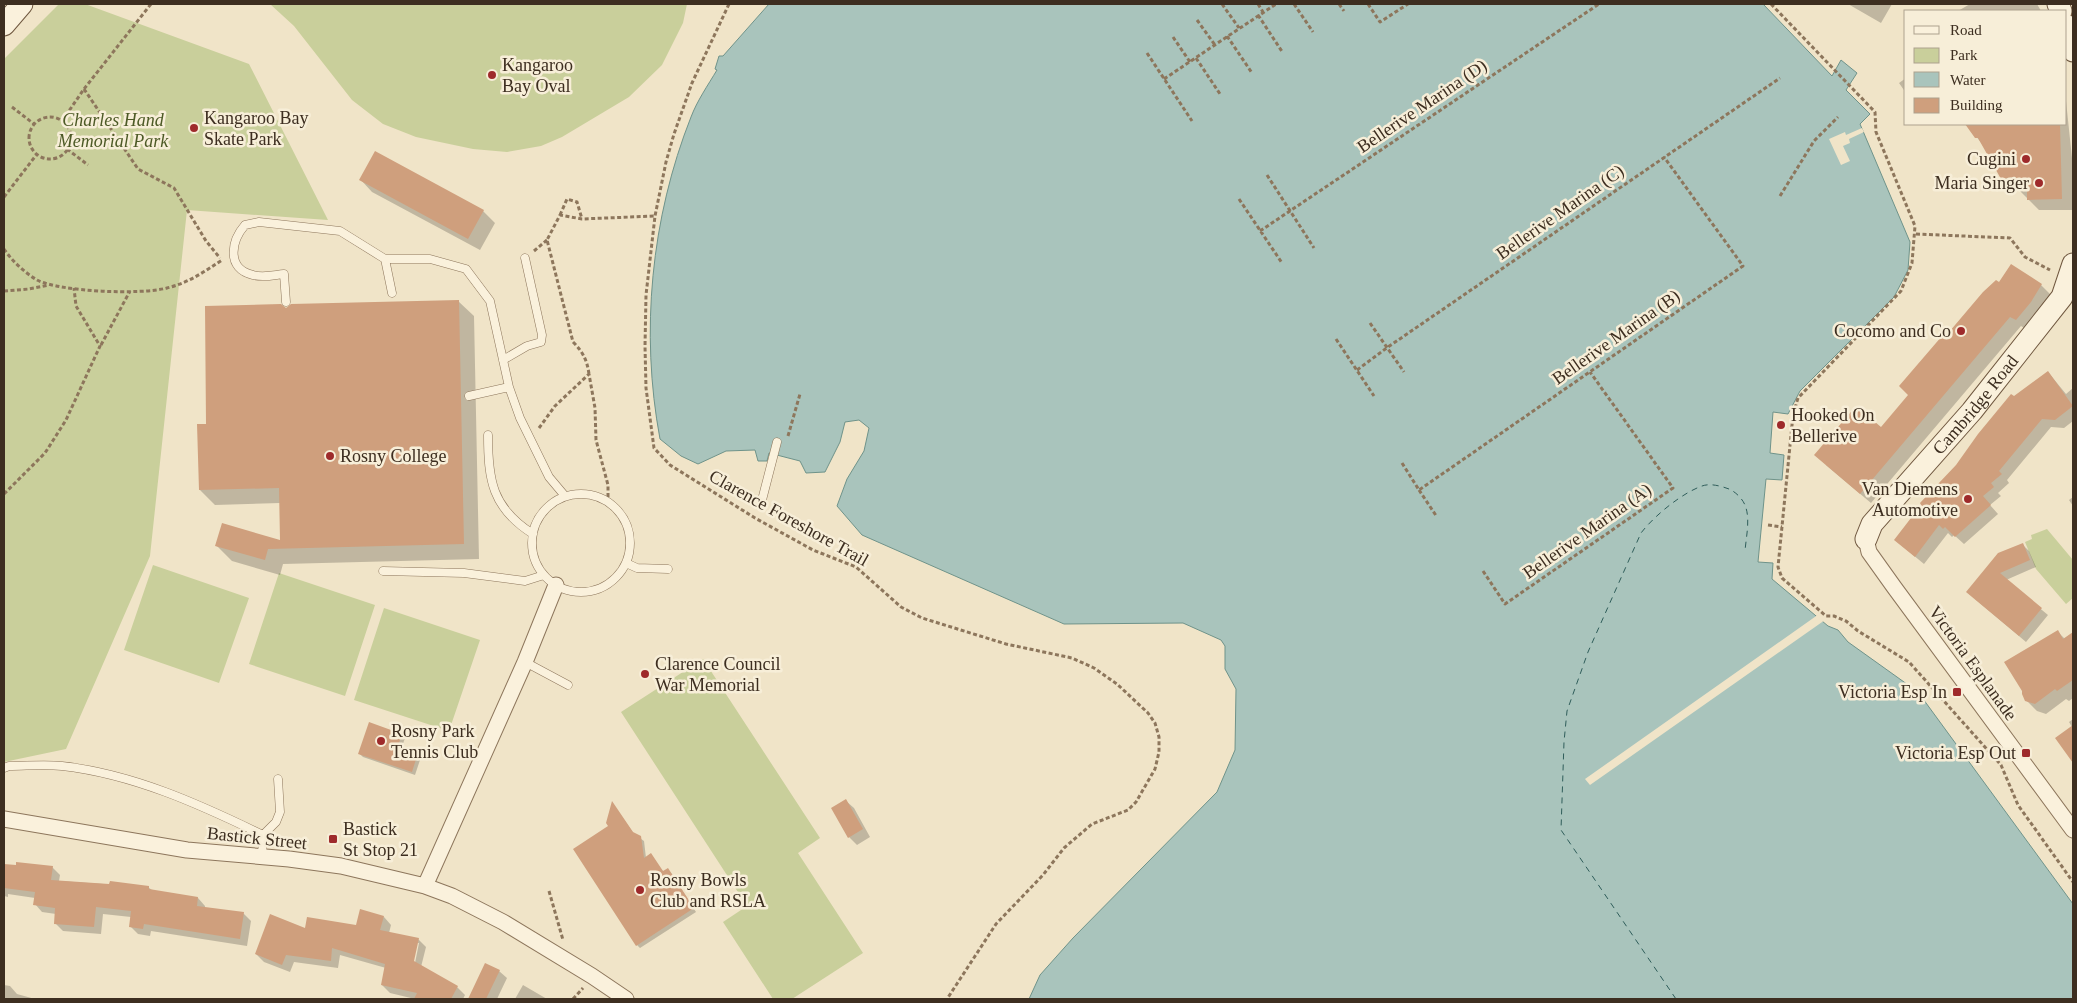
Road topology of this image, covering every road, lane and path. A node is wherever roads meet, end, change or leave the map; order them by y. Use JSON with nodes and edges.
{"nodes":[{"id":1,"x":22,"y":4,"type":"edge"},
{"id":2,"x":151,"y":4,"type":"edge"},
{"id":3,"x":729,"y":4,"type":"edge"},
{"id":4,"x":1222,"y":4,"type":"edge"},
{"id":5,"x":1258,"y":4,"type":"edge"},
{"id":6,"x":1276,"y":4,"type":"edge"},
{"id":7,"x":1294,"y":4,"type":"edge"},
{"id":8,"x":1339,"y":4,"type":"edge"},
{"id":9,"x":1368,"y":4,"type":"edge"},
{"id":10,"x":1408,"y":4,"type":"edge"},
{"id":11,"x":1599,"y":4,"type":"edge"},
{"id":12,"x":1771,"y":4,"type":"edge"},
{"id":13,"x":1344,"y":11,"type":"dead end"},
{"id":14,"x":1264,"y":12,"type":"junction"},
{"id":15,"x":1258,"y":16,"type":"junction"},
{"id":16,"x":1197,"y":20,"type":"dead end"},
{"id":17,"x":4,"y":25,"type":"edge"},
{"id":18,"x":1239,"y":28,"type":"junction"},
{"id":19,"x":2067,"y":29,"type":"edge"},
{"id":20,"x":1312,"y":32,"type":"dead end"},
{"id":21,"x":1227,"y":36,"type":"junction"},
{"id":22,"x":1173,"y":37,"type":"dead end"},
{"id":23,"x":1215,"y":45,"type":"junction"},
{"id":24,"x":2073,"y":52,"type":"edge"},
{"id":25,"x":1147,"y":53,"type":"dead end"},
{"id":26,"x":1283,"y":53,"type":"dead end"},
{"id":27,"x":1196,"y":58,"type":"junction"},
{"id":28,"x":1190,"y":62,"type":"junction"},
{"id":29,"x":1252,"y":73,"type":"dead end"},
{"id":30,"x":1780,"y":78,"type":"dead end"},
{"id":31,"x":1164,"y":79,"type":"junction"},
{"id":32,"x":84,"y":89,"type":"junction"},
{"id":33,"x":1220,"y":94,"type":"dead end"},
{"id":34,"x":12,"y":107,"type":"dead end"},
{"id":35,"x":1838,"y":117,"type":"dead end"},
{"id":36,"x":62,"y":121,"type":"junction"},
{"id":37,"x":1192,"y":121,"type":"dead end"},
{"id":38,"x":34,"y":124,"type":"junction"},
{"id":39,"x":67,"y":149,"type":"junction"},
{"id":40,"x":37,"y":154,"type":"junction"},
{"id":41,"x":1664,"y":157,"type":"junction"},
{"id":42,"x":88,"y":165,"type":"dead end"},
{"id":43,"x":1267,"y":176,"type":"dead end"},
{"id":44,"x":1780,"y":196,"type":"dead end"},
{"id":45,"x":4,"y":198,"type":"edge"},
{"id":46,"x":1239,"y":199,"type":"dead end"},
{"id":47,"x":1290,"y":210,"type":"junction"},
{"id":48,"x":560,"y":215,"type":"junction"},
{"id":49,"x":655,"y":216,"type":"junction"},
{"id":50,"x":582,"y":219,"type":"junction"},
{"id":51,"x":1260,"y":231,"type":"junction"},
{"id":52,"x":1916,"y":234,"type":"junction"},
{"id":53,"x":1314,"y":248,"type":"dead end"},
{"id":54,"x":4,"y":249,"type":"edge"},
{"id":55,"x":234,"y":258,"type":"junction"},
{"id":56,"x":525,"y":258,"type":"dead end"},
{"id":57,"x":385,"y":259,"type":"junction"},
{"id":58,"x":222,"y":260,"type":"junction"},
{"id":59,"x":1282,"y":263,"type":"dead end"},
{"id":60,"x":2073,"y":264,"type":"edge"},
{"id":61,"x":2050,"y":270,"type":"dead end"},
{"id":62,"x":50,"y":285,"type":"junction"},
{"id":63,"x":74,"y":288,"type":"junction"},
{"id":64,"x":4,"y":291,"type":"edge"},
{"id":65,"x":130,"y":292,"type":"junction"},
{"id":66,"x":392,"y":293,"type":"dead end"},
{"id":67,"x":2068,"y":300,"type":"edge"},
{"id":68,"x":286,"y":302,"type":"dead end"},
{"id":69,"x":1370,"y":323,"type":"dead end"},
{"id":70,"x":1336,"y":339,"type":"dead end"},
{"id":71,"x":100,"y":346,"type":"junction"},
{"id":72,"x":1388,"y":347,"type":"junction"},
{"id":73,"x":503,"y":360,"type":"junction"},
{"id":74,"x":1357,"y":370,"type":"junction"},
{"id":75,"x":1404,"y":372,"type":"dead end"},
{"id":76,"x":1590,"y":372,"type":"junction"},
{"id":77,"x":589,"y":374,"type":"junction"},
{"id":78,"x":509,"y":387,"type":"junction"},
{"id":79,"x":800,"y":394,"type":"dead end"},
{"id":80,"x":468,"y":396,"type":"dead end"},
{"id":81,"x":1374,"y":396,"type":"dead end"},
{"id":82,"x":488,"y":435,"type":"dead end"},
{"id":83,"x":788,"y":438,"type":"dead end"},
{"id":84,"x":531,"y":441,"type":"junction"},
{"id":85,"x":777,"y":442,"type":"dead end"},
{"id":86,"x":1402,"y":463,"type":"dead end"},
{"id":87,"x":1419,"y":490,"type":"junction"},
{"id":88,"x":4,"y":494,"type":"edge"},
{"id":89,"x":565,"y":496,"type":"junction"},
{"id":90,"x":762,"y":500,"type":"dead end"},
{"id":91,"x":608,"y":502,"type":"junction"},
{"id":92,"x":1437,"y":517,"type":"dead end"},
{"id":93,"x":1768,"y":525,"type":"dead end"},
{"id":94,"x":1782,"y":527,"type":"junction"},
{"id":95,"x":533,"y":534,"type":"junction"},
{"id":96,"x":1866,"y":539,"type":"joint"},
{"id":97,"x":626,"y":563,"type":"junction"},
{"id":98,"x":668,"y":569,"type":"dead end"},
{"id":99,"x":383,"y":571,"type":"dead end"},
{"id":100,"x":1483,"y":571,"type":"dead end"},
{"id":101,"x":544,"y":575,"type":"junction"},
{"id":102,"x":556,"y":585,"type":"junction"},
{"id":103,"x":525,"y":662,"type":"junction"},
{"id":104,"x":568,"y":685,"type":"dead end"},
{"id":105,"x":4,"y":768,"type":"edge"},
{"id":106,"x":278,"y":779,"type":"dead end"},
{"id":107,"x":4,"y":819,"type":"edge"},
{"id":108,"x":2073,"y":830,"type":"edge"},
{"id":109,"x":263,"y":835,"type":"junction"},
{"id":110,"x":262,"y":858,"type":"junction"},
{"id":111,"x":2073,"y":882,"type":"edge"},
{"id":112,"x":425,"y":886,"type":"junction"},
{"id":113,"x":549,"y":890,"type":"dead end"},
{"id":114,"x":562,"y":957,"type":"junction"},
{"id":115,"x":626,"y":999,"type":"edge"},
{"id":116,"x":947,"y":999,"type":"edge"}],
"edges":[{"from":1,"to":17,"type":"street"},
{"from":2,"to":32,"type":"path"},
{"from":3,"to":49,"type":"path","name":"Clarence Foreshore Trail"},
{"from":4,"to":18,"type":"path"},
{"from":5,"to":14,"type":"path"},
{"from":6,"to":14,"type":"path"},
{"from":7,"to":20,"type":"path"},
{"from":8,"to":13,"type":"path"},
{"from":9,"to":10,"type":"path"},
{"from":11,"to":47,"type":"path","name":"Bellerive Marina (D)"},
{"from":12,"to":52,"type":"path"},
{"from":14,"to":15,"type":"path"},
{"from":15,"to":18,"type":"path"},
{"from":15,"to":26,"type":"path"},
{"from":16,"to":23,"type":"path"},
{"from":18,"to":21,"type":"path"},
{"from":19,"to":24,"type":"street"},
{"from":21,"to":23,"type":"path"},
{"from":21,"to":29,"type":"path"},
{"from":22,"to":28,"type":"path"},
{"from":23,"to":27,"type":"path"},
{"from":25,"to":31,"type":"path"},
{"from":27,"to":28,"type":"path"},
{"from":27,"to":33,"type":"path"},
{"from":28,"to":31,"type":"path"},
{"from":30,"to":41,"type":"path","name":"Bellerive Marina (C)"},
{"from":31,"to":37,"type":"path"},
{"from":32,"to":36,"type":"path"},
{"from":32,"to":58,"type":"path"},
{"from":34,"to":38,"type":"path"},
{"from":35,"to":44,"type":"path"},
{"from":36,"to":38,"type":"path"},
{"from":36,"to":39,"type":"path"},
{"from":38,"to":40,"type":"path"},
{"from":39,"to":40,"type":"path"},
{"from":39,"to":42,"type":"path"},
{"from":40,"to":45,"type":"path"},
{"from":41,"to":72,"type":"path","name":"Bellerive Marina (C)"},
{"from":41,"to":76,"type":"path","name":"Bellerive Marina (B)"},
{"from":43,"to":47,"type":"path"},
{"from":46,"to":51,"type":"path"},
{"from":47,"to":51,"type":"path","name":"Bellerive Marina (D)"},
{"from":47,"to":53,"type":"path"},
{"from":48,"to":50,"type":"path"},
{"from":48,"to":50,"type":"path"},
{"from":48,"to":77,"type":"path"},
{"from":49,"to":50,"type":"path"},
{"from":49,"to":116,"type":"path","name":"Clarence Foreshore Trail"},
{"from":51,"to":59,"type":"path"},
{"from":52,"to":61,"type":"path"},
{"from":52,"to":94,"type":"path"},
{"from":54,"to":62,"type":"path"},
{"from":55,"to":57,"type":"lane"},
{"from":55,"to":58,"type":"path"},
{"from":55,"to":68,"type":"lane"},
{"from":56,"to":73,"type":"lane"},
{"from":57,"to":66,"type":"lane"},
{"from":57,"to":73,"type":"lane"},
{"from":58,"to":65,"type":"path"},
{"from":60,"to":67,"type":"street","name":"Cambridge Road"},
{"from":62,"to":63,"type":"path"},
{"from":62,"to":64,"type":"path"},
{"from":63,"to":65,"type":"path"},
{"from":63,"to":71,"type":"path"},
{"from":65,"to":71,"type":"path"},
{"from":67,"to":96,"type":"street","name":"Cambridge Road"},
{"from":69,"to":72,"type":"path"},
{"from":70,"to":74,"type":"path"},
{"from":71,"to":88,"type":"path"},
{"from":72,"to":74,"type":"path","name":"Bellerive Marina (C)"},
{"from":72,"to":75,"type":"path"},
{"from":73,"to":78,"type":"lane"},
{"from":74,"to":81,"type":"path"},
{"from":76,"to":87,"type":"path","name":"Bellerive Marina (B)"},
{"from":76,"to":100,"type":"path","name":"Bellerive Marina (A)"},
{"from":77,"to":84,"type":"path"},
{"from":77,"to":91,"type":"path"},
{"from":78,"to":80,"type":"lane"},
{"from":78,"to":84,"type":"lane"},
{"from":79,"to":83,"type":"path"},
{"from":82,"to":95,"type":"lane"},
{"from":84,"to":89,"type":"lane"},
{"from":85,"to":90,"type":"lane"},
{"from":86,"to":87,"type":"path"},
{"from":87,"to":92,"type":"path"},
{"from":89,"to":91,"type":"lane"},
{"from":89,"to":95,"type":"lane"},
{"from":91,"to":97,"type":"lane"},
{"from":93,"to":94,"type":"path"},
{"from":94,"to":111,"type":"path"},
{"from":95,"to":101,"type":"lane"},
{"from":96,"to":108,"type":"street","name":"Victoria Esplanade"},
{"from":97,"to":98,"type":"lane"},
{"from":97,"to":102,"type":"lane"},
{"from":99,"to":101,"type":"lane"},
{"from":101,"to":102,"type":"lane"},
{"from":102,"to":103,"type":"street"},
{"from":103,"to":104,"type":"lane"},
{"from":103,"to":112,"type":"street"},
{"from":105,"to":109,"type":"lane"},
{"from":106,"to":109,"type":"lane"},
{"from":107,"to":110,"type":"street","name":"Bastick Street"},
{"from":109,"to":110,"type":"lane"},
{"from":110,"to":112,"type":"street","name":"Bastick Street"},
{"from":112,"to":114,"type":"street","name":"Bastick Street"},
{"from":113,"to":114,"type":"path"},
{"from":114,"to":115,"type":"street","name":"Bastick Street"}]}
